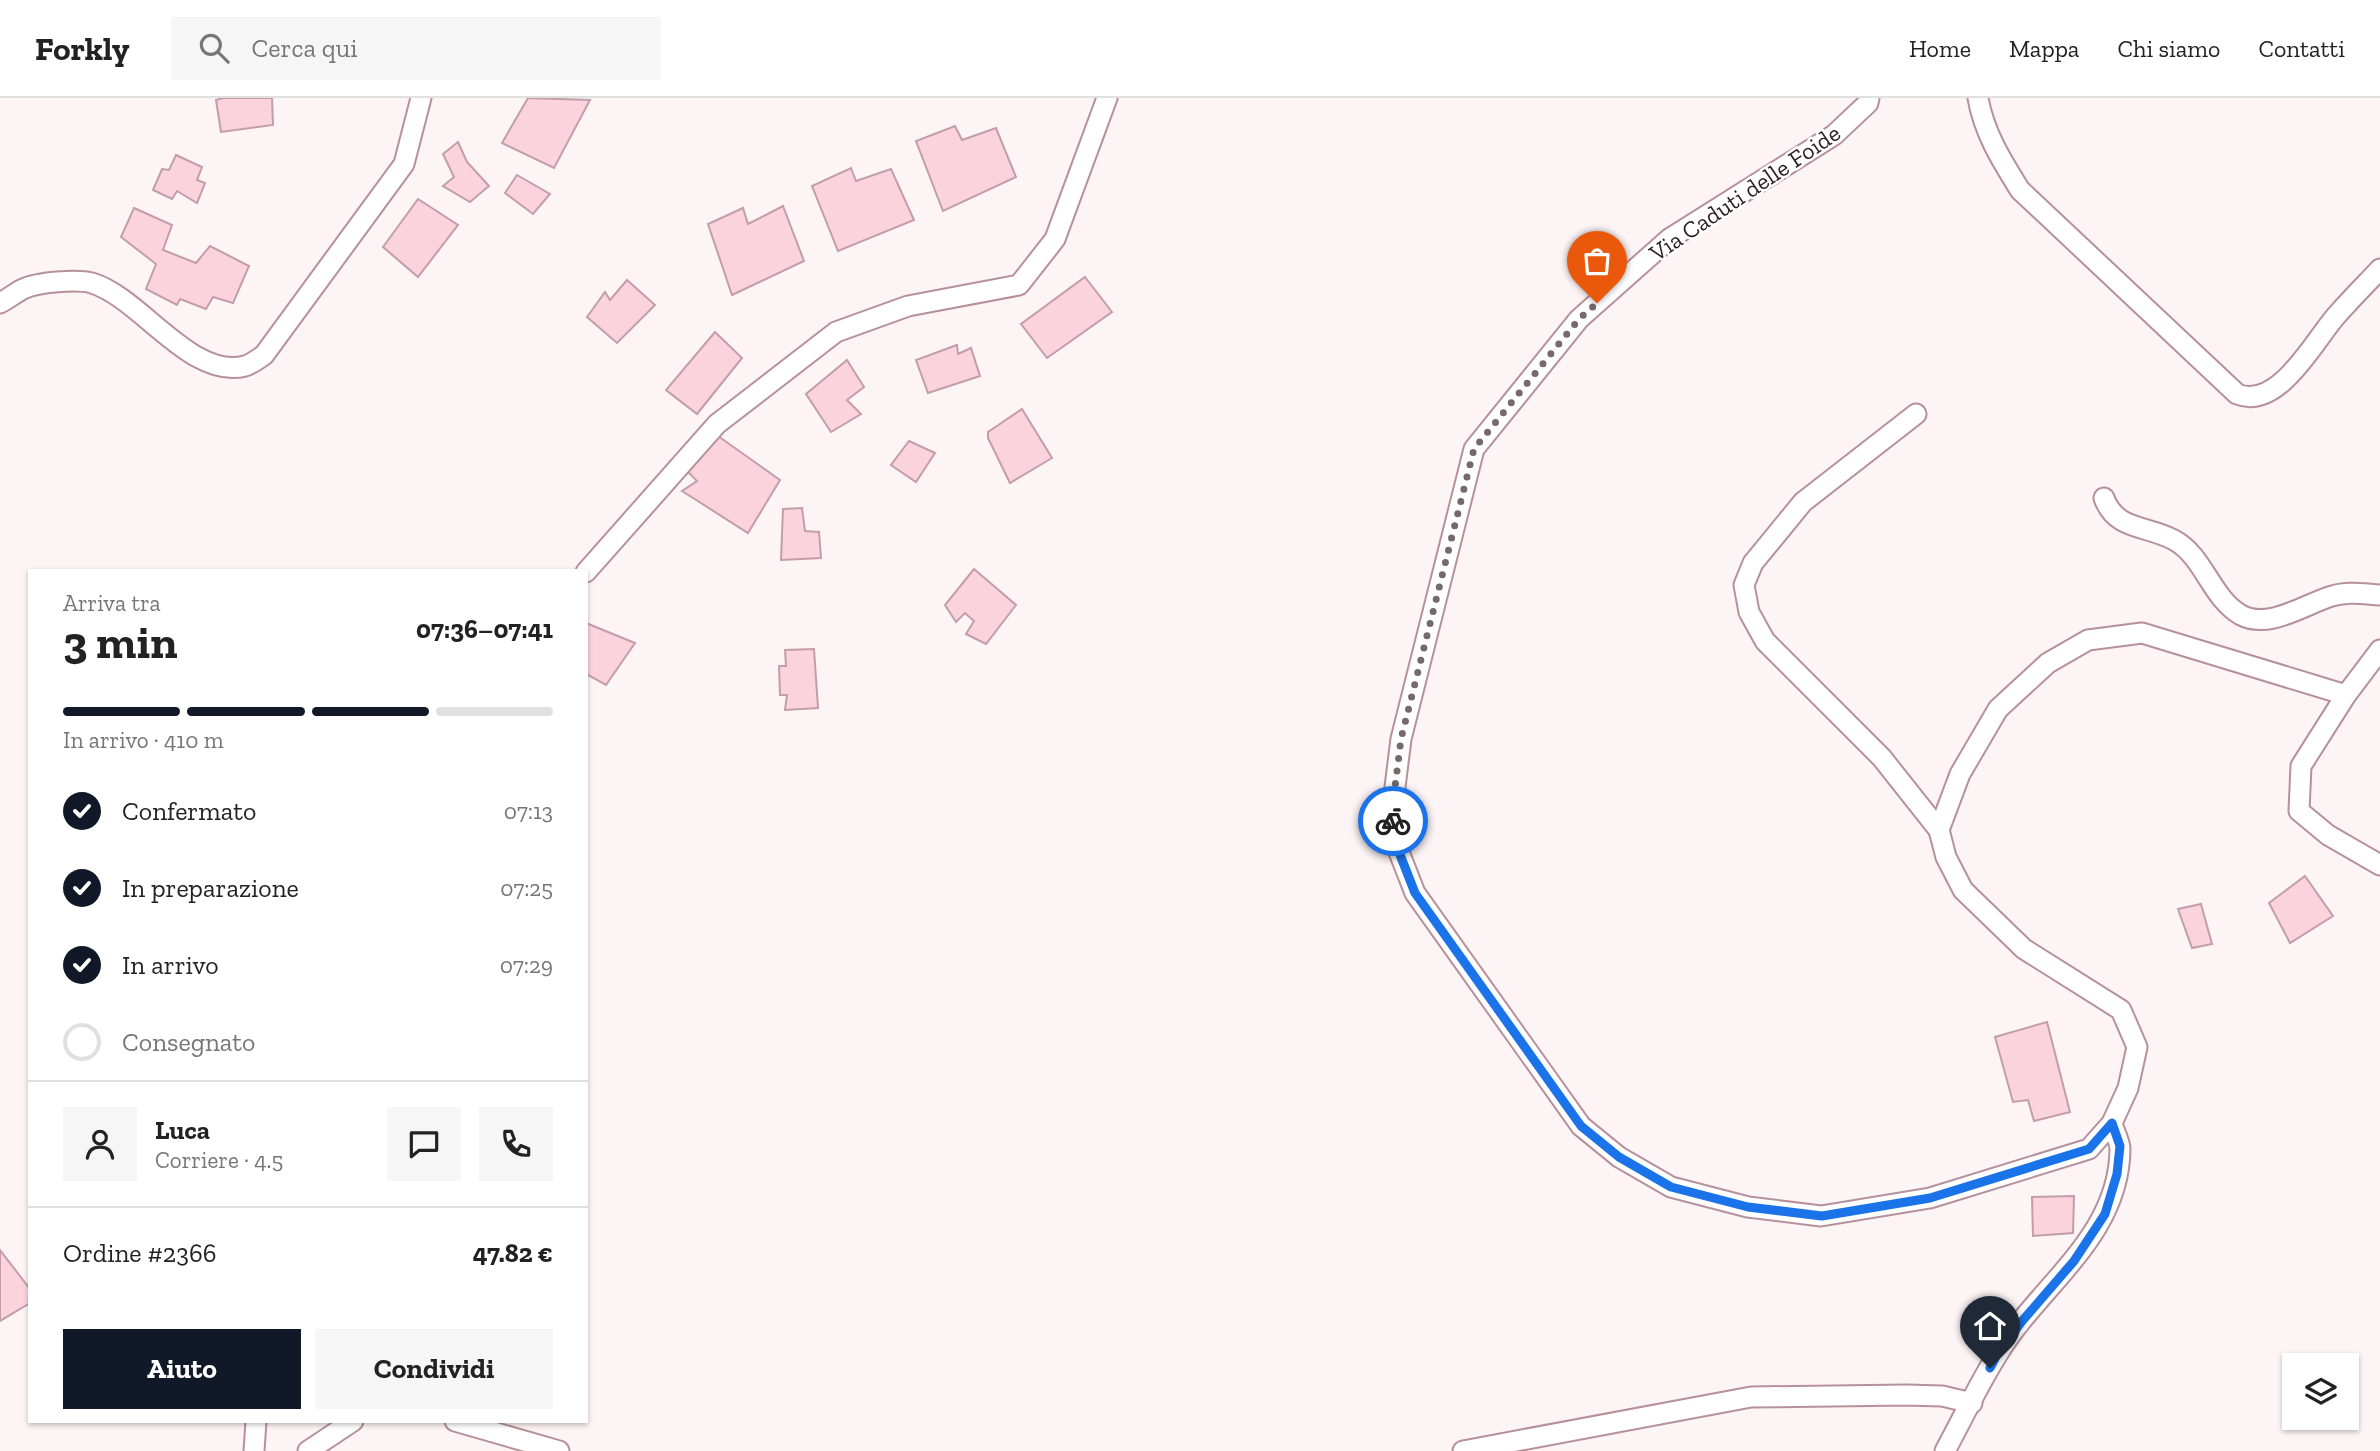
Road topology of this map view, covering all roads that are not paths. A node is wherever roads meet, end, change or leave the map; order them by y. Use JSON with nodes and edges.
{"nodes":[{"id":1,"x":421,"y":98,"type":"edge"},
{"id":2,"x":1107,"y":98,"type":"edge"},
{"id":3,"x":1869,"y":98,"type":"edge"},
{"id":4,"x":1978,"y":98,"type":"edge"},
{"id":5,"x":2380,"y":269,"type":"edge"},
{"id":6,"x":0,"y":303,"type":"edge"},
{"id":7,"x":1916,"y":414,"type":"dead end"},
{"id":8,"x":2104,"y":498,"type":"dead end"},
{"id":9,"x":588,"y":570,"type":"edge"},
{"id":10,"x":2380,"y":595,"type":"edge"},
{"id":11,"x":2380,"y":650,"type":"edge"},
{"id":12,"x":2346,"y":695,"type":"junction"},
{"id":13,"x":1939,"y":830,"type":"junction"},
{"id":14,"x":2380,"y":865,"type":"edge"},
{"id":15,"x":2112,"y":1123,"type":"junction"},
{"id":16,"x":1972,"y":1403,"type":"junction"},
{"id":17,"x":256,"y":1423,"type":"edge"},
{"id":18,"x":350,"y":1423,"type":"edge"},
{"id":19,"x":462,"y":1423,"type":"edge"},
{"id":20,"x":254,"y":1451,"type":"edge"},
{"id":21,"x":308,"y":1451,"type":"edge"},
{"id":22,"x":559,"y":1451,"type":"edge"},
{"id":23,"x":1463,"y":1451,"type":"edge"},
{"id":24,"x":1945,"y":1451,"type":"edge"}],
"edges":[{"from":1,"to":6,"type":"street"},
{"from":2,"to":9,"type":"street"},
{"from":3,"to":15,"type":"street","name":"Via Caduti delle Foide"},
{"from":4,"to":5,"type":"street"},
{"from":7,"to":13,"type":"street"},
{"from":8,"to":10,"type":"street"},
{"from":11,"to":12,"type":"street"},
{"from":12,"to":13,"type":"street"},
{"from":12,"to":14,"type":"street"},
{"from":13,"to":15,"type":"street","name":"Via Caduti delle Foide"},
{"from":15,"to":16,"type":"street"},
{"from":16,"to":23,"type":"street"},
{"from":16,"to":24,"type":"street"},
{"from":17,"to":20,"type":"street"},
{"from":18,"to":21,"type":"street"},
{"from":19,"to":22,"type":"street"}]}
